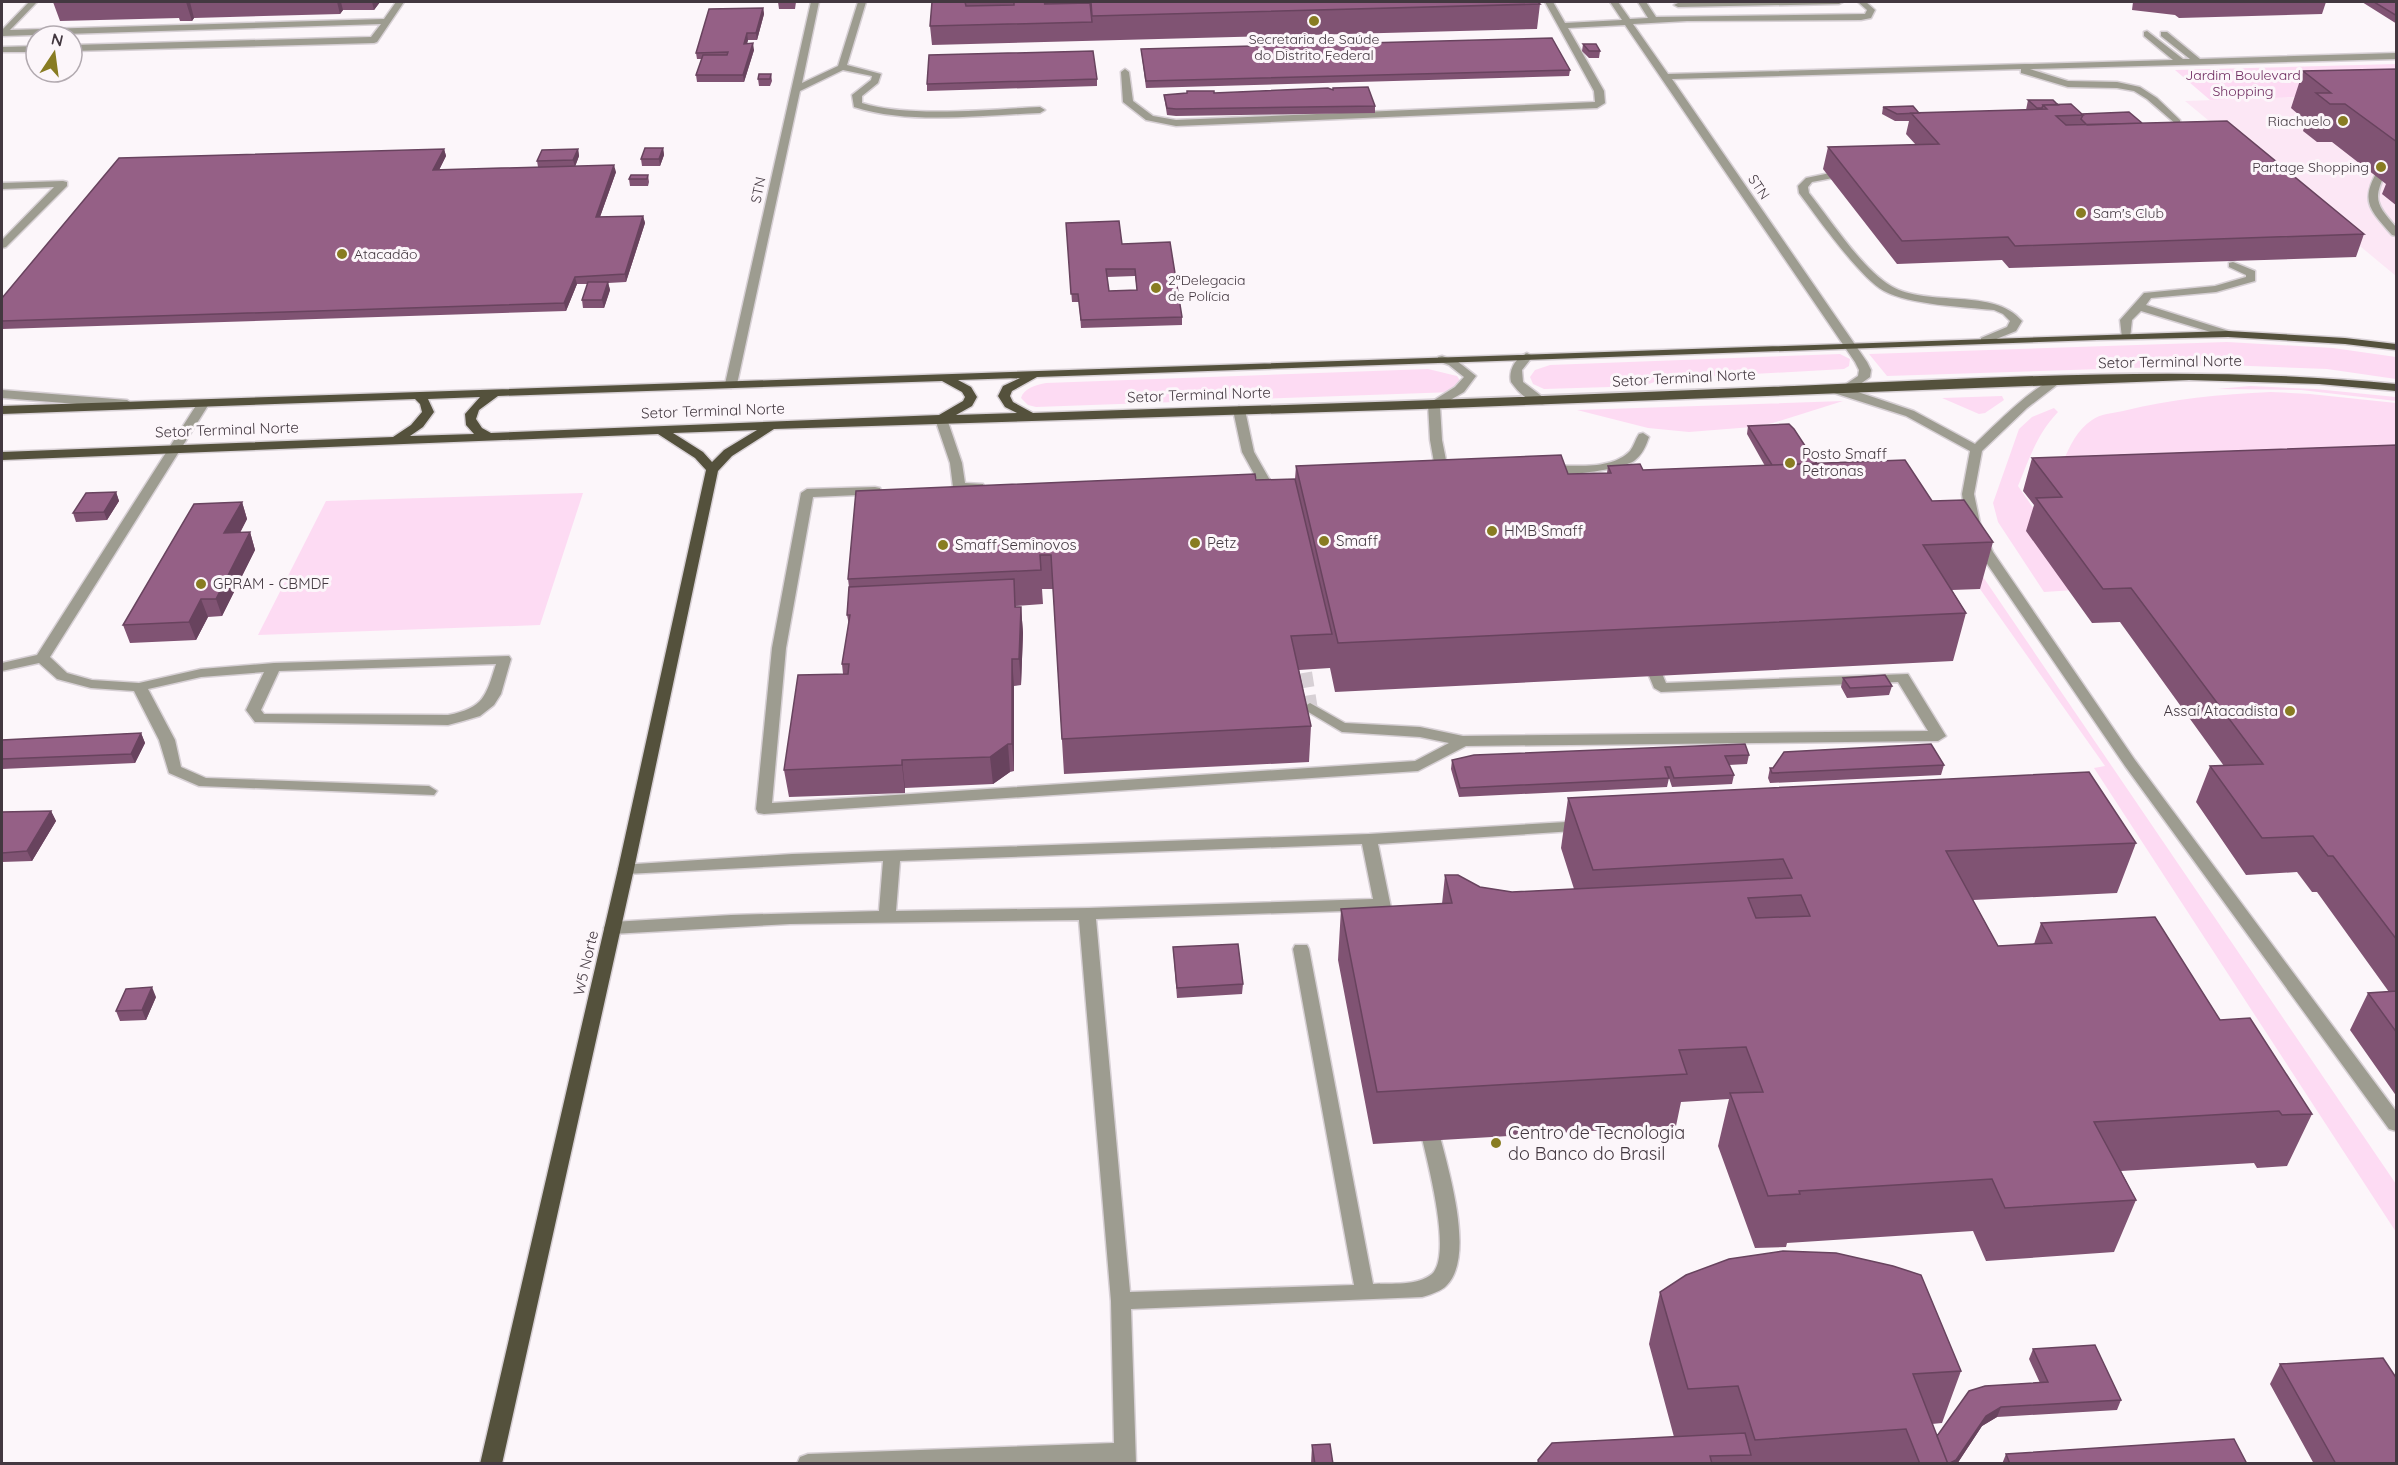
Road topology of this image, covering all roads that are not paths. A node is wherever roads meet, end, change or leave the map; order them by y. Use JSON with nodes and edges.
{"nodes":[{"id":1,"x":33,"y":2,"type":"edge"},
{"id":2,"x":400,"y":2,"type":"edge"},
{"id":3,"x":815,"y":2,"type":"edge"},
{"id":4,"x":862,"y":2,"type":"edge"},
{"id":5,"x":1549,"y":2,"type":"edge"},
{"id":6,"x":1614,"y":2,"type":"edge"},
{"id":7,"x":1642,"y":2,"type":"edge"},
{"id":8,"x":1839,"y":2,"type":"edge"},
{"id":9,"x":1863,"y":2,"type":"edge"},
{"id":10,"x":1676,"y":3,"type":"edge"},
{"id":11,"x":1688,"y":18,"type":"junction"},
{"id":12,"x":1654,"y":20,"type":"junction"},
{"id":13,"x":386,"y":21,"type":"junction"},
{"id":14,"x":1628,"y":21,"type":"junction"},
{"id":15,"x":1563,"y":26,"type":"junction"},
{"id":16,"x":2,"y":34,"type":"edge"},
{"id":17,"x":2147,"y":34,"type":"dead end"},
{"id":18,"x":2164,"y":34,"type":"dead end"},
{"id":19,"x":84,"y":48,"type":"edge"},
{"id":20,"x":24,"y":49,"type":"edge"},
{"id":21,"x":2,"y":50,"type":"edge"},
{"id":22,"x":2397,"y":56,"type":"edge"},
{"id":23,"x":2197,"y":61,"type":"junction"},
{"id":24,"x":2181,"y":62,"type":"junction"},
{"id":25,"x":2069,"y":65,"type":"junction"},
{"id":26,"x":842,"y":67,"type":"junction"},
{"id":27,"x":1991,"y":67,"type":"junction"},
{"id":28,"x":2034,"y":71,"type":"junction"},
{"id":29,"x":1125,"y":72,"type":"dead end"},
{"id":30,"x":1665,"y":77,"type":"junction"},
{"id":31,"x":796,"y":89,"type":"junction"},
{"id":32,"x":1040,"y":110,"type":"dead end"},
{"id":33,"x":2177,"y":122,"type":"edge"},
{"id":34,"x":2381,"y":172,"type":"edge"},
{"id":35,"x":1830,"y":176,"type":"edge"},
{"id":36,"x":2,"y":186,"type":"edge"},
{"id":37,"x":2397,"y":233,"type":"edge"},
{"id":38,"x":2,"y":245,"type":"edge"},
{"id":39,"x":2233,"y":265,"type":"edge"},
{"id":40,"x":2140,"y":307,"type":"junction"},
{"id":41,"x":2228,"y":334,"type":"junction"},
{"id":42,"x":2126,"y":336,"type":"junction"},
{"id":43,"x":1985,"y":340,"type":"junction"},
{"id":44,"x":1851,"y":347,"type":"junction"},
{"id":45,"x":2397,"y":348,"type":"edge"},
{"id":46,"x":1527,"y":356,"type":"junction"},
{"id":47,"x":1442,"y":359,"type":"junction"},
{"id":48,"x":1039,"y":373,"type":"junction"},
{"id":49,"x":944,"y":377,"type":"junction"},
{"id":50,"x":2056,"y":381,"type":"junction"},
{"id":51,"x":731,"y":384,"type":"junction"},
{"id":52,"x":1850,"y":387,"type":"junction"},
{"id":53,"x":1829,"y":388,"type":"junction"},
{"id":54,"x":2397,"y":388,"type":"edge"},
{"id":55,"x":497,"y":393,"type":"junction"},
{"id":56,"x":2,"y":394,"type":"edge"},
{"id":57,"x":417,"y":395,"type":"junction"},
{"id":58,"x":1540,"y":401,"type":"junction"},
{"id":59,"x":203,"y":404,"type":"junction"},
{"id":60,"x":1434,"y":404,"type":"junction"},
{"id":61,"x":139,"y":405,"type":"junction"},
{"id":62,"x":2,"y":410,"type":"edge"},
{"id":63,"x":1239,"y":410,"type":"junction"},
{"id":64,"x":1033,"y":416,"type":"junction"},
{"id":65,"x":941,"y":419,"type":"junction"},
{"id":66,"x":773,"y":426,"type":"junction"},
{"id":67,"x":660,"y":430,"type":"junction"},
{"id":68,"x":487,"y":436,"type":"junction"},
{"id":69,"x":1642,"y":437,"type":"dead end"},
{"id":70,"x":393,"y":440,"type":"junction"},
{"id":71,"x":176,"y":449,"type":"junction"},
{"id":72,"x":1976,"y":450,"type":"junction"},
{"id":73,"x":2,"y":456,"type":"edge"},
{"id":74,"x":1537,"y":469,"type":"edge"},
{"id":75,"x":712,"y":470,"type":"junction"},
{"id":76,"x":1420,"y":474,"type":"edge"},
{"id":77,"x":994,"y":487,"type":"edge"},
{"id":78,"x":888,"y":490,"type":"edge"},
{"id":79,"x":1278,"y":508,"type":"edge"},
{"id":80,"x":1643,"y":644,"type":"edge"},
{"id":81,"x":42,"y":658,"type":"junction"},
{"id":82,"x":2,"y":667,"type":"edge"},
{"id":83,"x":274,"y":667,"type":"junction"},
{"id":84,"x":139,"y":687,"type":"junction"},
{"id":85,"x":1310,"y":707,"type":"dead end"},
{"id":86,"x":1463,"y":741,"type":"junction"},
{"id":87,"x":429,"y":791,"type":"dead end"},
{"id":88,"x":1595,"y":826,"type":"edge"},
{"id":89,"x":1369,"y":839,"type":"junction"},
{"id":90,"x":892,"y":855,"type":"junction"},
{"id":91,"x":626,"y":869,"type":"junction"},
{"id":92,"x":1382,"y":904,"type":"junction"},
{"id":93,"x":1088,"y":914,"type":"junction"},
{"id":94,"x":887,"y":915,"type":"junction"},
{"id":95,"x":612,"y":928,"type":"junction"},
{"id":96,"x":1301,"y":949,"type":"dead end"},
{"id":97,"x":1392,"y":951,"type":"edge"},
{"id":98,"x":1424,"y":1103,"type":"edge"},
{"id":99,"x":2397,"y":1124,"type":"edge"},
{"id":100,"x":1365,"y":1292,"type":"junction"},
{"id":101,"x":1121,"y":1301,"type":"junction"},
{"id":102,"x":1124,"y":1458,"type":"edge"},
{"id":103,"x":491,"y":1464,"type":"edge"},
{"id":104,"x":808,"y":1464,"type":"edge"}],
"edges":[{"from":1,"to":16,"type":"street"},
{"from":2,"to":13,"type":"street"},
{"from":3,"to":31,"type":"street","name":"STN"},
{"from":4,"to":26,"type":"street"},
{"from":5,"to":15,"type":"street"},
{"from":6,"to":14,"type":"street","name":"STN"},
{"from":7,"to":12,"type":"street"},
{"from":8,"to":10,"type":"street"},
{"from":9,"to":11,"type":"street"},
{"from":10,"to":11,"type":"street"},
{"from":11,"to":12,"type":"street"},
{"from":12,"to":14,"type":"street"},
{"from":13,"to":16,"type":"street"},
{"from":13,"to":19,"type":"street"},
{"from":14,"to":15,"type":"street"},
{"from":14,"to":30,"type":"street","name":"STN"},
{"from":15,"to":29,"type":"street"},
{"from":17,"to":24,"type":"street"},
{"from":18,"to":23,"type":"street"},
{"from":20,"to":21,"type":"street"},
{"from":22,"to":23,"type":"street"},
{"from":23,"to":24,"type":"street"},
{"from":24,"to":25,"type":"street"},
{"from":25,"to":27,"type":"street"},
{"from":25,"to":28,"type":"street"},
{"from":26,"to":31,"type":"street"},
{"from":26,"to":32,"type":"street"},
{"from":27,"to":28,"type":"street"},
{"from":27,"to":30,"type":"street"},
{"from":28,"to":33,"type":"street"},
{"from":30,"to":44,"type":"street","name":"STN"},
{"from":31,"to":51,"type":"street","name":"STN"},
{"from":34,"to":37,"type":"street"},
{"from":35,"to":43,"type":"street"},
{"from":36,"to":38,"type":"street"},
{"from":39,"to":40,"type":"street"},
{"from":40,"to":41,"type":"street"},
{"from":40,"to":42,"type":"street"},
{"from":41,"to":42,"type":"main road","name":"Setor Terminal Norte"},
{"from":41,"to":45,"type":"main road","name":"Setor Terminal Norte"},
{"from":42,"to":43,"type":"main road","name":"Setor Terminal Norte"},
{"from":43,"to":44,"type":"main road","name":"Setor Terminal Norte"},
{"from":44,"to":46,"type":"main road","name":"Setor Terminal Norte"},
{"from":44,"to":52,"type":"street","name":"STN"},
{"from":46,"to":47,"type":"main road","name":"Setor Terminal Norte"},
{"from":46,"to":58,"type":"street"},
{"from":47,"to":48,"type":"main road","name":"Setor Terminal Norte"},
{"from":47,"to":60,"type":"street"},
{"from":48,"to":49,"type":"main road","name":"Setor Terminal Norte"},
{"from":48,"to":64,"type":"main road"},
{"from":49,"to":51,"type":"main road","name":"Setor Terminal Norte"},
{"from":49,"to":65,"type":"main road"},
{"from":50,"to":52,"type":"main road","name":"Setor Terminal Norte"},
{"from":50,"to":54,"type":"main road","name":"Setor Terminal Norte"},
{"from":50,"to":72,"type":"street"},
{"from":51,"to":55,"type":"main road","name":"Setor Terminal Norte"},
{"from":52,"to":53,"type":"main road","name":"Setor Terminal Norte"},
{"from":53,"to":58,"type":"main road","name":"Setor Terminal Norte"},
{"from":53,"to":72,"type":"street"},
{"from":55,"to":57,"type":"main road","name":"Setor Terminal Norte"},
{"from":55,"to":68,"type":"main road"},
{"from":56,"to":61,"type":"street"},
{"from":57,"to":59,"type":"main road","name":"Setor Terminal Norte"},
{"from":57,"to":70,"type":"main road"},
{"from":58,"to":60,"type":"main road","name":"Setor Terminal Norte"},
{"from":59,"to":61,"type":"main road","name":"Setor Terminal Norte"},
{"from":59,"to":71,"type":"street"},
{"from":60,"to":63,"type":"main road","name":"Setor Terminal Norte"},
{"from":60,"to":76,"type":"street"},
{"from":61,"to":62,"type":"main road","name":"Setor Terminal Norte"},
{"from":63,"to":64,"type":"main road","name":"Setor Terminal Norte"},
{"from":63,"to":79,"type":"street"},
{"from":64,"to":65,"type":"main road","name":"Setor Terminal Norte"},
{"from":65,"to":66,"type":"main road","name":"Setor Terminal Norte"},
{"from":65,"to":77,"type":"street"},
{"from":66,"to":67,"type":"main road","name":"Setor Terminal Norte"},
{"from":66,"to":75,"type":"main road"},
{"from":67,"to":68,"type":"main road","name":"Setor Terminal Norte"},
{"from":67,"to":75,"type":"main road"},
{"from":68,"to":70,"type":"main road","name":"Setor Terminal Norte"},
{"from":69,"to":74,"type":"street"},
{"from":70,"to":71,"type":"main road","name":"Setor Terminal Norte"},
{"from":71,"to":73,"type":"main road","name":"Setor Terminal Norte"},
{"from":71,"to":81,"type":"street"},
{"from":72,"to":99,"type":"street"},
{"from":75,"to":91,"type":"main road","name":"W5 Norte"},
{"from":78,"to":86,"type":"street"},
{"from":80,"to":86,"type":"street"},
{"from":81,"to":82,"type":"street"},
{"from":81,"to":84,"type":"street"},
{"from":83,"to":83,"type":"street"},
{"from":83,"to":84,"type":"street"},
{"from":84,"to":87,"type":"street"},
{"from":85,"to":86,"type":"street"},
{"from":88,"to":89,"type":"street"},
{"from":89,"to":90,"type":"street"},
{"from":89,"to":92,"type":"street"},
{"from":90,"to":91,"type":"street"},
{"from":90,"to":94,"type":"street"},
{"from":91,"to":95,"type":"main road","name":"W5 Norte"},
{"from":92,"to":93,"type":"street"},
{"from":92,"to":97,"type":"street"},
{"from":93,"to":94,"type":"street"},
{"from":93,"to":101,"type":"street"},
{"from":94,"to":95,"type":"street"},
{"from":95,"to":103,"type":"main road","name":"W5 Norte"},
{"from":96,"to":100,"type":"street"},
{"from":98,"to":100,"type":"street"},
{"from":100,"to":101,"type":"street"},
{"from":101,"to":102,"type":"street"},
{"from":102,"to":104,"type":"street"}]}
